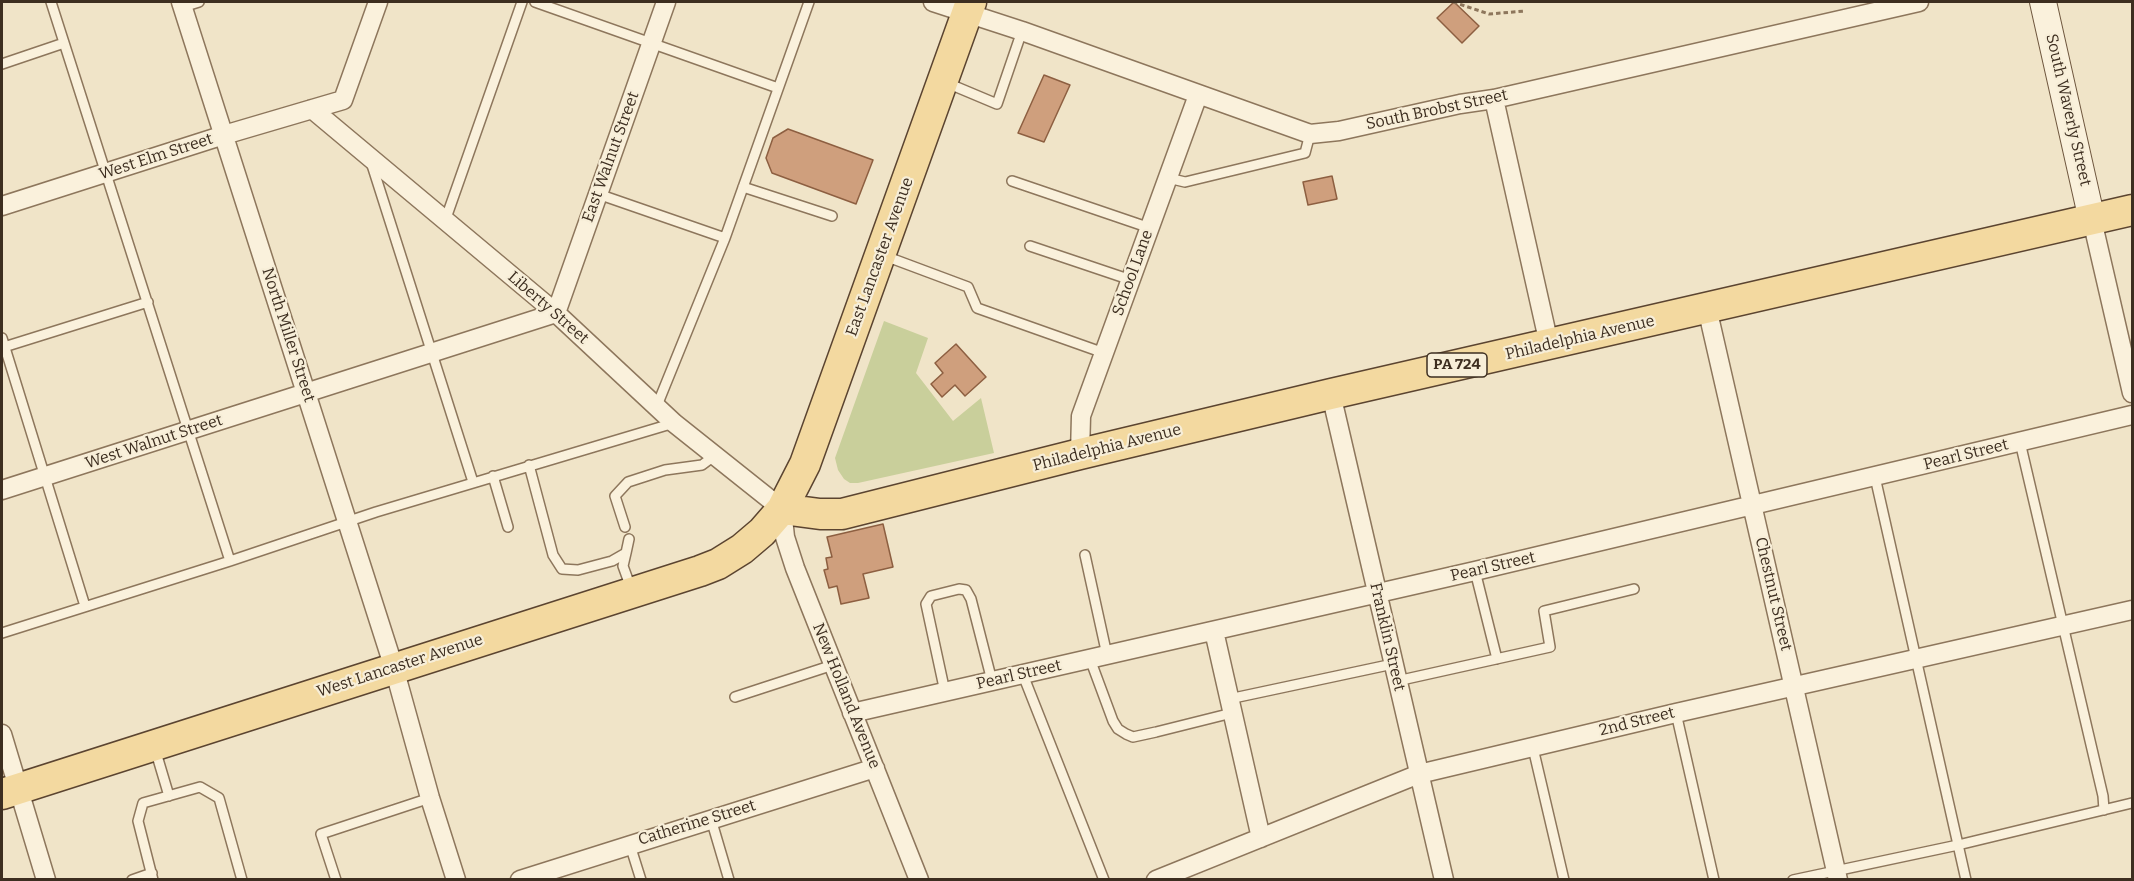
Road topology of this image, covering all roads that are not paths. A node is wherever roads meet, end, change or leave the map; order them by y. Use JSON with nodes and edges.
{"nodes":[{"id":1,"x":51,"y":2,"type":"edge"},
{"id":2,"x":378,"y":2,"type":"edge"},
{"id":3,"x":522,"y":2,"type":"edge"},
{"id":4,"x":535,"y":2,"type":"edge"},
{"id":5,"x":666,"y":2,"type":"edge"},
{"id":6,"x":809,"y":2,"type":"edge"},
{"id":7,"x":933,"y":2,"type":"edge"},
{"id":8,"x":1919,"y":2,"type":"edge"},
{"id":9,"x":2043,"y":2,"type":"edge"},
{"id":10,"x":188,"y":3,"type":"edge"},
{"id":11,"x":969,"y":7,"type":"edge"},
{"id":12,"x":1022,"y":31,"type":"junction"},
{"id":13,"x":64,"y":43,"type":"junction"},
{"id":14,"x":651,"y":43,"type":"junction"},
{"id":15,"x":2,"y":64,"type":"edge"},
{"id":16,"x":942,"y":81,"type":"junction"},
{"id":17,"x":778,"y":88,"type":"junction"},
{"id":18,"x":1198,"y":95,"type":"junction"},
{"id":19,"x":1494,"y":99,"type":"junction"},
{"id":20,"x":312,"y":109,"type":"junction"},
{"id":21,"x":1310,"y":134,"type":"junction"},
{"id":22,"x":224,"y":135,"type":"junction"},
{"id":23,"x":369,"y":157,"type":"junction"},
{"id":24,"x":105,"y":173,"type":"junction"},
{"id":25,"x":1168,"y":178,"type":"junction"},
{"id":26,"x":1012,"y":181,"type":"dead end"},
{"id":27,"x":743,"y":187,"type":"junction"},
{"id":28,"x":598,"y":194,"type":"junction"},
{"id":29,"x":2,"y":206,"type":"edge"},
{"id":30,"x":2133,"y":210,"type":"edge"},
{"id":31,"x":832,"y":216,"type":"dead end"},
{"id":32,"x":2092,"y":220,"type":"junction"},
{"id":33,"x":445,"y":221,"type":"junction"},
{"id":34,"x":1150,"y":228,"type":"junction"},
{"id":35,"x":725,"y":238,"type":"junction"},
{"id":36,"x":1030,"y":246,"type":"dead end"},
{"id":37,"x":880,"y":255,"type":"junction"},
{"id":38,"x":1131,"y":280,"type":"junction"},
{"id":39,"x":148,"y":302,"type":"junction"},
{"id":40,"x":1707,"y":308,"type":"junction"},
{"id":41,"x":556,"y":314,"type":"junction"},
{"id":42,"x":3,"y":342,"type":"edge"},
{"id":43,"x":1549,"y":344,"type":"junction"},
{"id":44,"x":433,"y":353,"type":"junction"},
{"id":45,"x":1104,"y":353,"type":"junction"},
{"id":46,"x":306,"y":393,"type":"junction"},
{"id":47,"x":2133,"y":393,"type":"edge"},
{"id":48,"x":1331,"y":394,"type":"junction"},
{"id":49,"x":656,"y":408,"type":"junction"},
{"id":50,"x":2133,"y":415,"type":"edge"},
{"id":51,"x":674,"y":423,"type":"junction"},
{"id":52,"x":189,"y":431,"type":"junction"},
{"id":53,"x":2020,"y":442,"type":"junction"},
{"id":54,"x":1080,"y":454,"type":"junction"},
{"id":55,"x":714,"y":456,"type":"junction"},
{"id":56,"x":529,"y":465,"type":"junction"},
{"id":57,"x":45,"y":476,"type":"junction"},
{"id":58,"x":493,"y":476,"type":"junction"},
{"id":59,"x":1875,"y":477,"type":"junction"},
{"id":60,"x":473,"y":482,"type":"junction"},
{"id":61,"x":2,"y":490,"type":"edge"},
{"id":62,"x":1753,"y":507,"type":"junction"},
{"id":63,"x":782,"y":510,"type":"junction"},
{"id":64,"x":348,"y":522,"type":"junction"},
{"id":65,"x":508,"y":527,"type":"dead end"},
{"id":66,"x":625,"y":527,"type":"dead end"},
{"id":67,"x":629,"y":539,"type":"dead end"},
{"id":68,"x":626,"y":553,"type":"junction"},
{"id":69,"x":1085,"y":555,"type":"dead end"},
{"id":70,"x":230,"y":561,"type":"junction"},
{"id":71,"x":1475,"y":571,"type":"junction"},
{"id":72,"x":1634,"y":589,"type":"dead end"},
{"id":73,"x":632,"y":592,"type":"junction"},
{"id":74,"x":1378,"y":594,"type":"junction"},
{"id":75,"x":86,"y":606,"type":"junction"},
{"id":76,"x":2133,"y":610,"type":"edge"},
{"id":77,"x":2063,"y":626,"type":"junction"},
{"id":78,"x":1214,"y":631,"type":"junction"},
{"id":79,"x":2,"y":633,"type":"edge"},
{"id":80,"x":1099,"y":657,"type":"junction"},
{"id":81,"x":1497,"y":659,"type":"junction"},
{"id":82,"x":1917,"y":660,"type":"junction"},
{"id":83,"x":833,"y":665,"type":"junction"},
{"id":84,"x":394,"y":668,"type":"junction"},
{"id":85,"x":1395,"y":672,"type":"junction"},
{"id":86,"x":1023,"y":675,"type":"junction"},
{"id":87,"x":992,"y":681,"type":"junction"},
{"id":88,"x":1794,"y":687,"type":"junction"},
{"id":89,"x":945,"y":692,"type":"junction"},
{"id":90,"x":735,"y":697,"type":"dead end"},
{"id":91,"x":1231,"y":706,"type":"junction"},
{"id":92,"x":852,"y":713,"type":"junction"},
{"id":93,"x":1676,"y":713,"type":"junction"},
{"id":94,"x":2,"y":734,"type":"edge"},
{"id":95,"x":153,"y":745,"type":"junction"},
{"id":96,"x":1533,"y":748,"type":"junction"},
{"id":97,"x":875,"y":768,"type":"junction"},
{"id":98,"x":1419,"y":774,"type":"junction"},
{"id":99,"x":9,"y":791,"type":"edge"},
{"id":100,"x":170,"y":796,"type":"junction"},
{"id":101,"x":430,"y":798,"type":"junction"},
{"id":102,"x":2133,"y":803,"type":"edge"},
{"id":103,"x":2104,"y":810,"type":"junction"},
{"id":104,"x":711,"y":819,"type":"junction"},
{"id":105,"x":1261,"y":838,"type":"junction"},
{"id":106,"x":630,"y":845,"type":"junction"},
{"id":107,"x":1958,"y":845,"type":"junction"},
{"id":108,"x":1837,"y":875,"type":"edge"},
{"id":109,"x":152,"y":876,"type":"edge"},
{"id":110,"x":46,"y":879,"type":"edge"},
{"id":111,"x":132,"y":879,"type":"edge"},
{"id":112,"x":242,"y":879,"type":"edge"},
{"id":113,"x":336,"y":879,"type":"edge"},
{"id":114,"x":456,"y":879,"type":"edge"},
{"id":115,"x":520,"y":879,"type":"edge"},
{"id":116,"x":641,"y":879,"type":"edge"},
{"id":117,"x":729,"y":879,"type":"edge"},
{"id":118,"x":919,"y":879,"type":"edge"},
{"id":119,"x":1104,"y":879,"type":"edge"},
{"id":120,"x":1156,"y":879,"type":"edge"},
{"id":121,"x":1444,"y":879,"type":"edge"},
{"id":122,"x":1564,"y":879,"type":"edge"},
{"id":123,"x":1714,"y":879,"type":"edge"},
{"id":124,"x":1793,"y":879,"type":"edge"},
{"id":125,"x":1966,"y":879,"type":"edge"}],
"edges":[{"from":1,"to":13,"type":"lane"},
{"from":2,"to":20,"type":"street","name":"West Elm Street"},
{"from":3,"to":33,"type":"lane"},
{"from":4,"to":14,"type":"lane"},
{"from":5,"to":14,"type":"street","name":"East Walnut Street"},
{"from":6,"to":17,"type":"lane"},
{"from":7,"to":11,"type":"street","name":"South Brobst Street"},
{"from":8,"to":19,"type":"street","name":"South Brobst Street"},
{"from":9,"to":32,"type":"street","name":"South Waverly Street"},
{"from":10,"to":22,"type":"street","name":"North Miller Street"},
{"from":11,"to":12,"type":"street","name":"South Brobst Street"},
{"from":11,"to":16,"type":"main road","name":"East Lancaster Avenue"},
{"from":12,"to":16,"type":"lane"},
{"from":12,"to":18,"type":"street","name":"South Brobst Street"},
{"from":13,"to":15,"type":"lane"},
{"from":13,"to":24,"type":"lane"},
{"from":14,"to":17,"type":"lane"},
{"from":14,"to":28,"type":"street","name":"East Walnut Street"},
{"from":16,"to":37,"type":"main road","name":"East Lancaster Avenue"},
{"from":17,"to":27,"type":"lane"},
{"from":18,"to":21,"type":"street","name":"South Brobst Street"},
{"from":18,"to":25,"type":"street","name":"School Lane"},
{"from":19,"to":21,"type":"street","name":"South Brobst Street"},
{"from":19,"to":43,"type":"street"},
{"from":20,"to":22,"type":"street","name":"West Elm Street"},
{"from":20,"to":23,"type":"street","name":"Liberty Street"},
{"from":21,"to":25,"type":"lane"},
{"from":22,"to":24,"type":"street","name":"West Elm Street"},
{"from":22,"to":46,"type":"street","name":"North Miller Street"},
{"from":23,"to":33,"type":"street","name":"Liberty Street"},
{"from":23,"to":44,"type":"lane"},
{"from":24,"to":29,"type":"street","name":"West Elm Street"},
{"from":24,"to":39,"type":"lane"},
{"from":25,"to":34,"type":"street","name":"School Lane"},
{"from":26,"to":34,"type":"lane"},
{"from":27,"to":31,"type":"lane"},
{"from":27,"to":35,"type":"lane"},
{"from":28,"to":35,"type":"lane"},
{"from":28,"to":41,"type":"street","name":"East Walnut Street"},
{"from":30,"to":32,"type":"main road","name":"Philadelphia Avenue","number":"PA 724"},
{"from":32,"to":40,"type":"main road","name":"Philadelphia Avenue","number":"PA 724"},
{"from":32,"to":47,"type":"street"},
{"from":33,"to":41,"type":"street","name":"Liberty Street"},
{"from":34,"to":38,"type":"street","name":"School Lane"},
{"from":35,"to":49,"type":"lane"},
{"from":36,"to":38,"type":"lane"},
{"from":37,"to":45,"type":"lane"},
{"from":37,"to":63,"type":"main road","name":"East Lancaster Avenue"},
{"from":38,"to":45,"type":"street","name":"School Lane"},
{"from":39,"to":42,"type":"lane"},
{"from":39,"to":52,"type":"lane"},
{"from":40,"to":43,"type":"main road","name":"Philadelphia Avenue","number":"PA 724"},
{"from":40,"to":62,"type":"street","name":"Chestnut Street"},
{"from":41,"to":44,"type":"street","name":"West Walnut Street"},
{"from":41,"to":49,"type":"street","name":"Liberty Street"},
{"from":42,"to":57,"type":"lane"},
{"from":43,"to":48,"type":"main road","name":"Philadelphia Avenue","number":"PA 724"},
{"from":44,"to":46,"type":"street","name":"West Walnut Street"},
{"from":44,"to":60,"type":"lane"},
{"from":45,"to":54,"type":"street","name":"School Lane"},
{"from":46,"to":52,"type":"street","name":"West Walnut Street"},
{"from":46,"to":64,"type":"street","name":"North Miller Street"},
{"from":48,"to":54,"type":"main road","name":"Philadelphia Avenue","number":"PA 724"},
{"from":48,"to":74,"type":"street","name":"Franklin Street"},
{"from":49,"to":51,"type":"street","name":"Liberty Street"},
{"from":50,"to":53,"type":"street","name":"Pearl Street"},
{"from":51,"to":55,"type":"street","name":"Liberty Street"},
{"from":51,"to":56,"type":"lane"},
{"from":52,"to":57,"type":"street","name":"West Walnut Street"},
{"from":52,"to":70,"type":"lane"},
{"from":53,"to":59,"type":"street","name":"Pearl Street"},
{"from":53,"to":77,"type":"lane"},
{"from":54,"to":63,"type":"main road","name":"Philadelphia Avenue","number":"PA 724"},
{"from":55,"to":63,"type":"street","name":"Liberty Street"},
{"from":55,"to":66,"type":"lane"},
{"from":56,"to":58,"type":"lane"},
{"from":56,"to":68,"type":"lane"},
{"from":57,"to":61,"type":"street","name":"West Walnut Street"},
{"from":57,"to":75,"type":"lane"},
{"from":58,"to":60,"type":"lane"},
{"from":58,"to":65,"type":"lane"},
{"from":59,"to":62,"type":"street","name":"Pearl Street"},
{"from":59,"to":82,"type":"lane"},
{"from":60,"to":64,"type":"lane"},
{"from":62,"to":71,"type":"street","name":"Pearl Street"},
{"from":62,"to":88,"type":"street","name":"Chestnut Street"},
{"from":63,"to":73,"type":"main road","name":"West Lancaster Avenue"},
{"from":63,"to":83,"type":"street","name":"New Holland Avenue"},
{"from":64,"to":70,"type":"lane"},
{"from":64,"to":84,"type":"street","name":"North Miller Street"},
{"from":67,"to":68,"type":"lane"},
{"from":68,"to":73,"type":"lane"},
{"from":69,"to":80,"type":"lane"},
{"from":70,"to":75,"type":"lane"},
{"from":71,"to":74,"type":"street","name":"Pearl Street"},
{"from":71,"to":81,"type":"lane"},
{"from":72,"to":81,"type":"lane"},
{"from":73,"to":84,"type":"main road","name":"West Lancaster Avenue"},
{"from":74,"to":78,"type":"street","name":"Pearl Street"},
{"from":74,"to":85,"type":"street","name":"Franklin Street"},
{"from":75,"to":79,"type":"lane"},
{"from":76,"to":77,"type":"street","name":"2nd Street"},
{"from":77,"to":82,"type":"street","name":"2nd Street"},
{"from":77,"to":103,"type":"lane"},
{"from":78,"to":80,"type":"street","name":"Pearl Street"},
{"from":78,"to":91,"type":"street"},
{"from":80,"to":86,"type":"street","name":"Pearl Street"},
{"from":80,"to":91,"type":"lane"},
{"from":81,"to":85,"type":"lane"},
{"from":82,"to":88,"type":"street","name":"2nd Street"},
{"from":82,"to":107,"type":"lane"},
{"from":83,"to":90,"type":"lane"},
{"from":83,"to":92,"type":"street","name":"New Holland Avenue"},
{"from":84,"to":95,"type":"main road","name":"West Lancaster Avenue"},
{"from":84,"to":101,"type":"street","name":"North Miller Street"},
{"from":85,"to":91,"type":"lane"},
{"from":85,"to":98,"type":"street","name":"Franklin Street"},
{"from":86,"to":87,"type":"street","name":"Pearl Street"},
{"from":86,"to":119,"type":"lane"},
{"from":87,"to":89,"type":"street","name":"Pearl Street"},
{"from":87,"to":89,"type":"lane"},
{"from":88,"to":93,"type":"street","name":"2nd Street"},
{"from":88,"to":108,"type":"street","name":"Chestnut Street"},
{"from":89,"to":92,"type":"street","name":"Pearl Street"},
{"from":91,"to":105,"type":"street"},
{"from":92,"to":97,"type":"street","name":"New Holland Avenue"},
{"from":93,"to":96,"type":"street","name":"2nd Street"},
{"from":93,"to":123,"type":"lane"},
{"from":94,"to":99,"type":"street"},
{"from":95,"to":99,"type":"main road","name":"West Lancaster Avenue"},
{"from":95,"to":100,"type":"lane"},
{"from":96,"to":98,"type":"street","name":"2nd Street"},
{"from":96,"to":122,"type":"lane"},
{"from":97,"to":104,"type":"street","name":"Catherine Street"},
{"from":97,"to":118,"type":"street","name":"New Holland Avenue"},
{"from":98,"to":105,"type":"street","name":"2nd Street"},
{"from":98,"to":121,"type":"street","name":"Franklin Street"},
{"from":99,"to":110,"type":"street"},
{"from":100,"to":109,"type":"lane"},
{"from":100,"to":112,"type":"lane"},
{"from":101,"to":113,"type":"lane"},
{"from":101,"to":114,"type":"street","name":"North Miller Street"},
{"from":102,"to":103,"type":"lane"},
{"from":103,"to":107,"type":"lane"},
{"from":104,"to":106,"type":"street","name":"Catherine Street"},
{"from":104,"to":117,"type":"lane"},
{"from":105,"to":120,"type":"street","name":"2nd Street"},
{"from":106,"to":115,"type":"street","name":"Catherine Street"},
{"from":106,"to":116,"type":"lane"},
{"from":107,"to":108,"type":"lane"},
{"from":107,"to":125,"type":"lane"},
{"from":108,"to":124,"type":"lane"},
{"from":109,"to":111,"type":"lane"}]}
